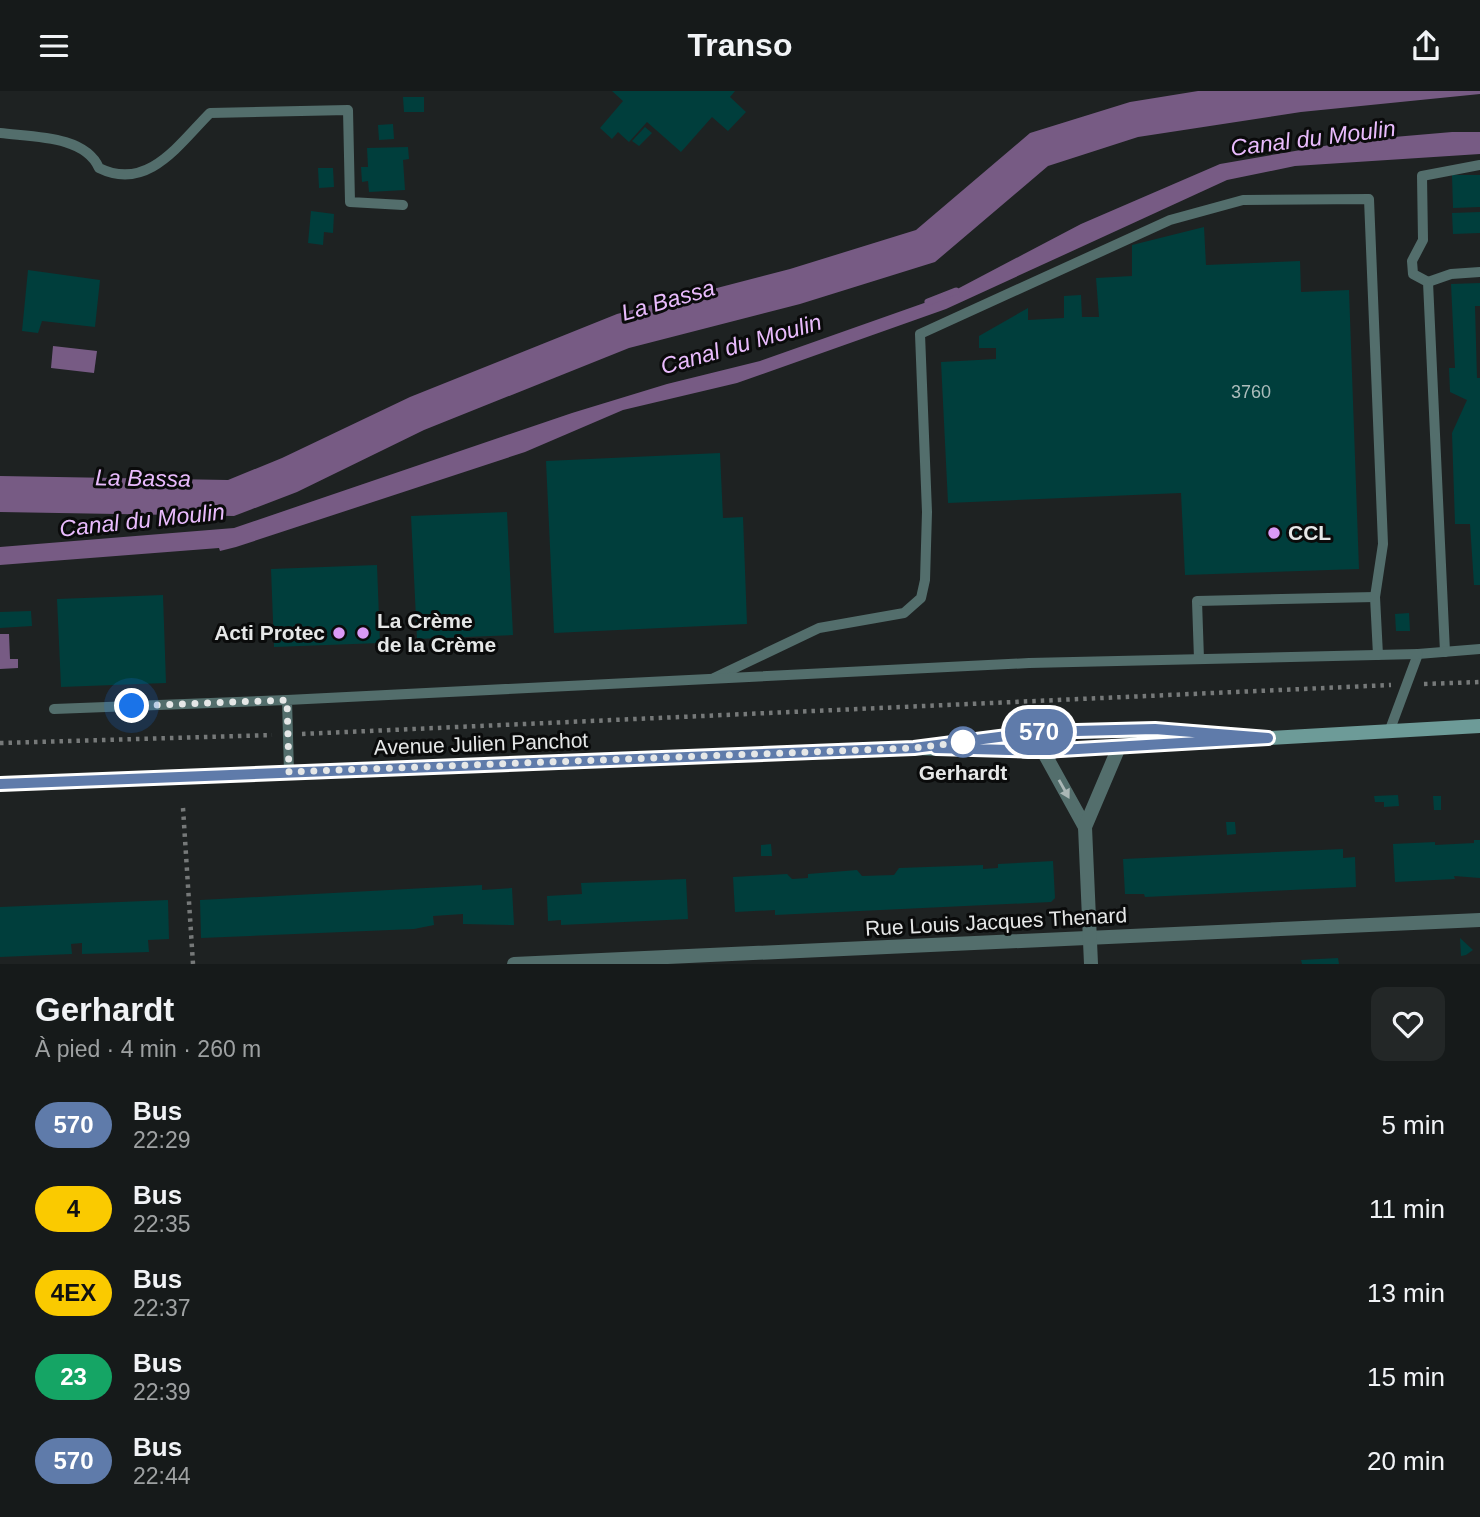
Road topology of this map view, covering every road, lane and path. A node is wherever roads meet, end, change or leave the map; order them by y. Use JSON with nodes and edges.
{"nodes":[{"id":1,"x":0,"y":133,"type":"edge"},
{"id":2,"x":1480,"y":165,"type":"edge"},
{"id":3,"x":403,"y":205,"type":"dead end"},
{"id":4,"x":1480,"y":272,"type":"edge"},
{"id":5,"x":1428,"y":282,"type":"junction"},
{"id":6,"x":1375,"y":597,"type":"junction"},
{"id":7,"x":1480,"y":649,"type":"edge"},
{"id":8,"x":1445,"y":652,"type":"junction"},
{"id":9,"x":1418,"y":654,"type":"junction"},
{"id":10,"x":1378,"y":655,"type":"junction"},
{"id":11,"x":1199,"y":659,"type":"junction"},
{"id":12,"x":714,"y":678,"type":"junction"},
{"id":13,"x":1480,"y":682,"type":"edge"},
{"id":14,"x":1404,"y":685,"type":"junction"},
{"id":15,"x":287,"y":700,"type":"junction"},
{"id":16,"x":54,"y":709,"type":"dead end"},
{"id":17,"x":1480,"y":726,"type":"edge"},
{"id":18,"x":1390,"y":732,"type":"junction"},
{"id":19,"x":289,"y":735,"type":"junction"},
{"id":20,"x":1268,"y":738,"type":"junction"},
{"id":21,"x":0,"y":743,"type":"edge"},
{"id":22,"x":1119,"y":747,"type":"junction"},
{"id":23,"x":914,"y":748,"type":"junction"},
{"id":24,"x":1043,"y":751,"type":"junction"},
{"id":25,"x":289,"y":772,"type":"junction"},
{"id":26,"x":49,"y":782,"type":"junction"},
{"id":27,"x":0,"y":783,"type":"edge"},
{"id":28,"x":0,"y":793,"type":"edge"},
{"id":29,"x":183,"y":808,"type":"dead end"},
{"id":30,"x":1085,"y":827,"type":"junction"},
{"id":31,"x":1480,"y":921,"type":"edge"},
{"id":32,"x":1090,"y":939,"type":"junction"},
{"id":33,"x":712,"y":960,"type":"edge"},
{"id":34,"x":193,"y":964,"type":"edge"},
{"id":35,"x":514,"y":964,"type":"edge"},
{"id":36,"x":1091,"y":964,"type":"edge"}],
"edges":[{"from":1,"to":3,"type":"lane"},
{"from":2,"to":5,"type":"lane"},
{"from":4,"to":5,"type":"lane"},
{"from":5,"to":8,"type":"lane"},
{"from":6,"to":10,"type":"lane"},
{"from":6,"to":11,"type":"lane"},
{"from":6,"to":12,"type":"lane"},
{"from":7,"to":8,"type":"lane"},
{"from":8,"to":9,"type":"lane"},
{"from":9,"to":10,"type":"lane"},
{"from":9,"to":14,"type":"lane"},
{"from":10,"to":11,"type":"lane"},
{"from":11,"to":12,"type":"lane"},
{"from":12,"to":15,"type":"lane"},
{"from":13,"to":14,"type":"path"},
{"from":14,"to":18,"type":"lane"},
{"from":14,"to":19,"type":"path"},
{"from":15,"to":16,"type":"lane"},
{"from":15,"to":19,"type":"lane"},
{"from":17,"to":18,"type":"main road","name":"Avenue Julien Panchot"},
{"from":18,"to":20,"type":"main road","name":"Avenue Julien Panchot"},
{"from":19,"to":21,"type":"path"},
{"from":19,"to":25,"type":"lane"},
{"from":20,"to":22,"type":"main road","name":"Avenue Julien Panchot"},
{"from":20,"to":23,"type":"main road","name":"Avenue Julien Panchot"},
{"from":22,"to":24,"type":"main road","name":"Avenue Julien Panchot"},
{"from":22,"to":30,"type":"street"},
{"from":23,"to":24,"type":"main road","name":"Avenue Julien Panchot"},
{"from":23,"to":25,"type":"main road","name":"Avenue Julien Panchot"},
{"from":24,"to":30,"type":"street","one_way":true},
{"from":25,"to":26,"type":"main road","name":"Avenue Julien Panchot"},
{"from":26,"to":27,"type":"main road","name":"Avenue Julien Panchot"},
{"from":26,"to":28,"type":"main road","name":"Avenue Julien Panchot"},
{"from":29,"to":34,"type":"path"},
{"from":30,"to":32,"type":"street"},
{"from":31,"to":32,"type":"street","name":"Rue Louis Jacques Thenard"},
{"from":32,"to":33,"type":"street","name":"Rue Louis Jacques Thenard"},
{"from":32,"to":36,"type":"street"},
{"from":33,"to":35,"type":"street","name":"Rue Louis Jacques Thenard"}]}
